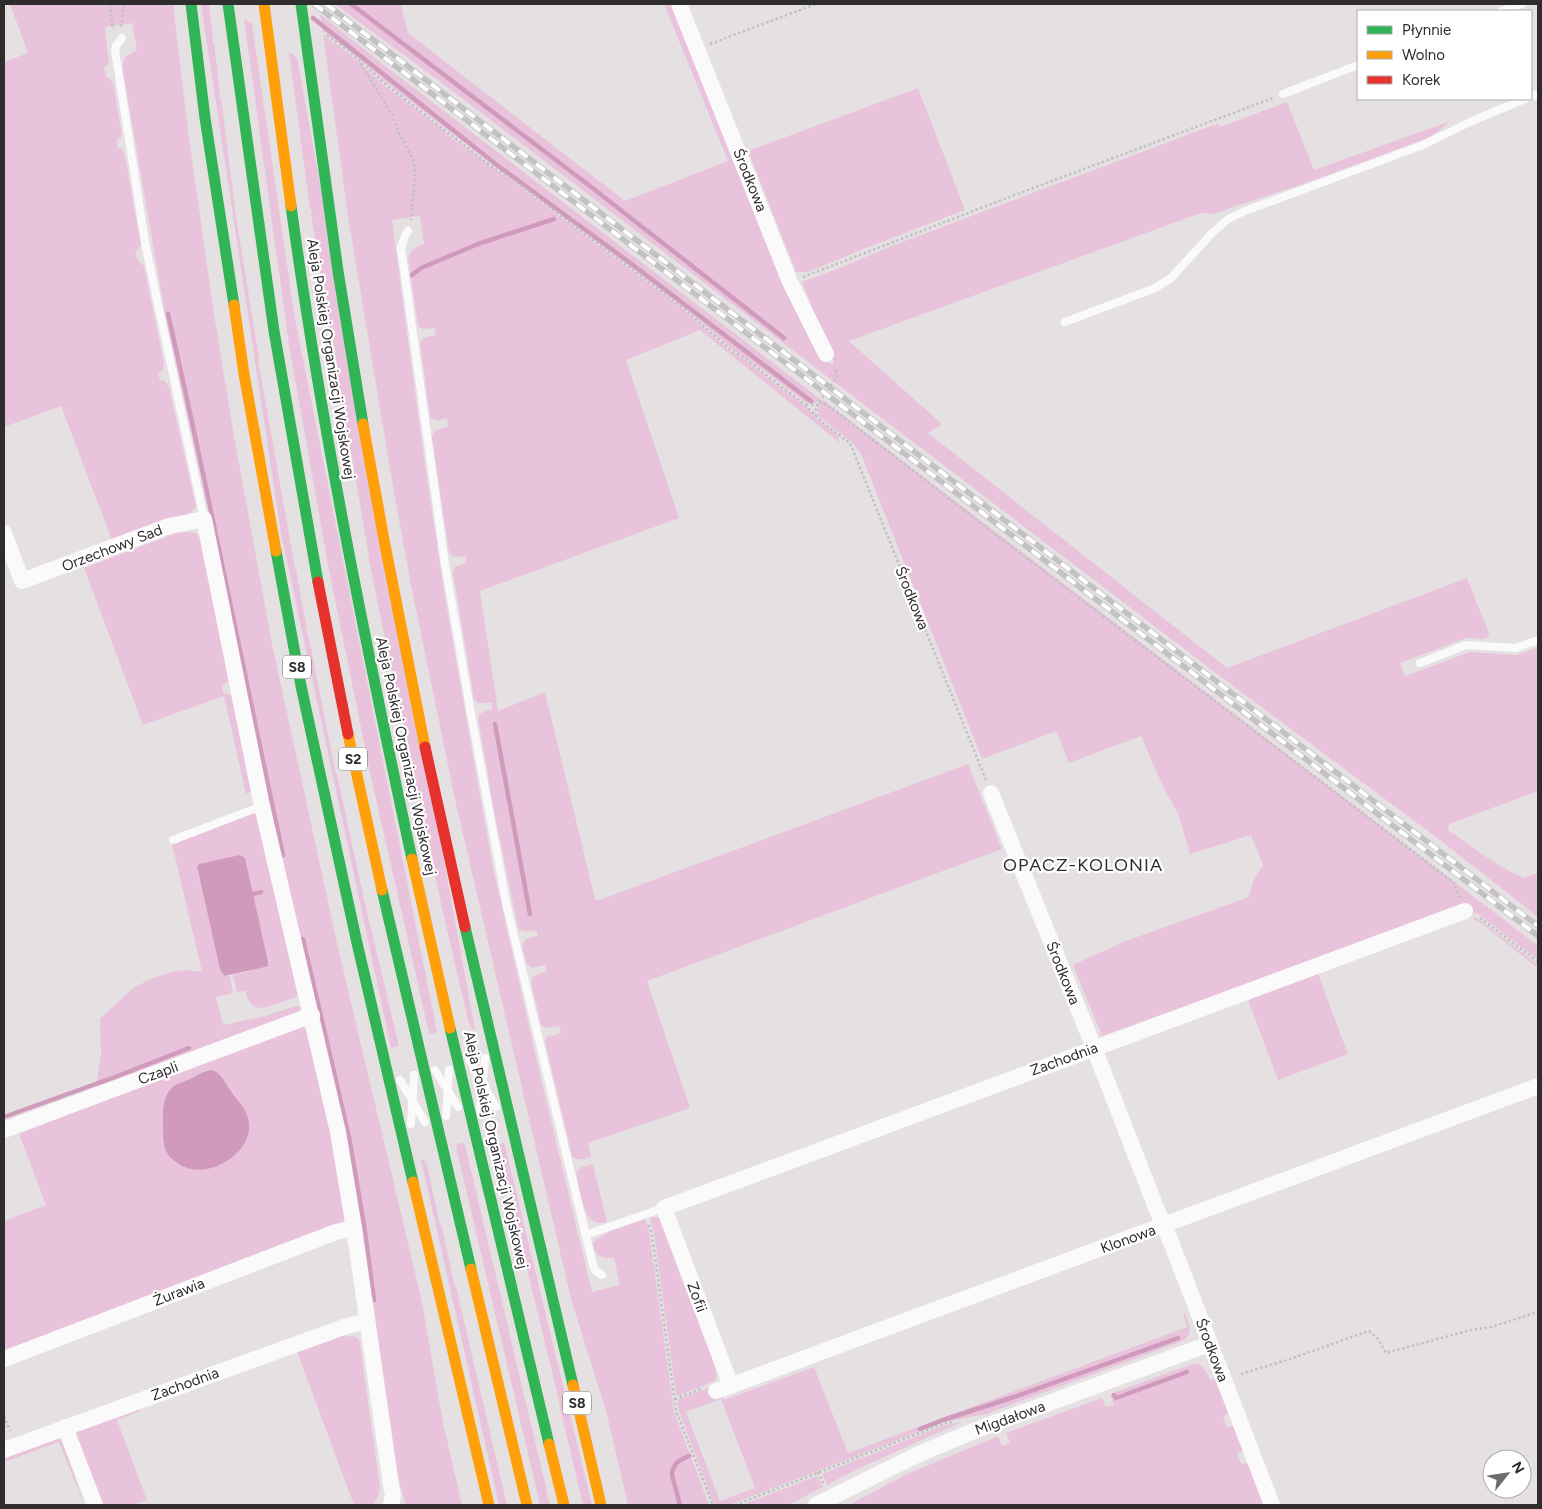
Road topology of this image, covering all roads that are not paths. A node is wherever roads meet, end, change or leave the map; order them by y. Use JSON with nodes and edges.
{"nodes":[{"id":1,"x":191,"y":4,"type":"edge"},
{"id":2,"x":228,"y":4,"type":"edge"},
{"id":3,"x":264,"y":4,"type":"edge"},
{"id":4,"x":301,"y":4,"type":"edge"},
{"id":5,"x":679,"y":4,"type":"edge"},
{"id":6,"x":1522,"y":4,"type":"edge"},
{"id":7,"x":1505,"y":10,"type":"edge"},
{"id":8,"x":121,"y":39,"type":"road end"},
{"id":9,"x":1357,"y":65,"type":"edge"},
{"id":10,"x":1283,"y":94,"type":"road end"},
{"id":11,"x":1522,"y":100,"type":"edge"},
{"id":12,"x":408,"y":232,"type":"road end"},
{"id":13,"x":1065,"y":322,"type":"dead end"},
{"id":14,"x":826,"y":354,"type":"dead end"},
{"id":15,"x":204,"y":519,"type":"junction"},
{"id":16,"x":4,"y":533,"type":"edge"},
{"id":17,"x":1538,"y":640,"type":"edge"},
{"id":18,"x":1420,"y":663,"type":"dead end"},
{"id":19,"x":991,"y":793,"type":"road end"},
{"id":20,"x":262,"y":806,"type":"junction"},
{"id":21,"x":173,"y":840,"type":"dead end"},
{"id":22,"x":1465,"y":911,"type":"road end"},
{"id":23,"x":312,"y":1015,"type":"junction"},
{"id":24,"x":488,"y":1026,"type":"junction"},
{"id":25,"x":451,"y":1028,"type":"junction"},
{"id":26,"x":417,"y":1041,"type":"junction"},
{"id":27,"x":1094,"y":1048,"type":"junction"},
{"id":28,"x":382,"y":1050,"type":"junction"},
{"id":29,"x":483,"y":1084,"type":"junction"},
{"id":30,"x":1538,"y":1086,"type":"edge"},
{"id":31,"x":448,"y":1090,"type":"junction"},
{"id":32,"x":412,"y":1100,"type":"junction"},
{"id":33,"x":4,"y":1130,"type":"edge"},
{"id":34,"x":478,"y":1139,"type":"junction"},
{"id":35,"x":515,"y":1140,"type":"junction"},
{"id":36,"x":444,"y":1153,"type":"junction"},
{"id":37,"x":408,"y":1161,"type":"junction"},
{"id":38,"x":664,"y":1208,"type":"junction"},
{"id":39,"x":1164,"y":1226,"type":"junction"},
{"id":40,"x":354,"y":1228,"type":"junction"},
{"id":41,"x":586,"y":1235,"type":"junction"},
{"id":42,"x":602,"y":1275,"type":"dead end"},
{"id":43,"x":367,"y":1321,"type":"junction"},
{"id":44,"x":1209,"y":1344,"type":"junction"},
{"id":45,"x":4,"y":1359,"type":"edge"},
{"id":46,"x":724,"y":1389,"type":"joint"},
{"id":47,"x":65,"y":1427,"type":"junction"},
{"id":48,"x":4,"y":1450,"type":"edge"},
{"id":49,"x":94,"y":1505,"type":"edge"},
{"id":50,"x":392,"y":1505,"type":"edge"},
{"id":51,"x":489,"y":1505,"type":"edge"},
{"id":52,"x":527,"y":1505,"type":"edge"},
{"id":53,"x":564,"y":1505,"type":"edge"},
{"id":54,"x":601,"y":1505,"type":"edge"},
{"id":55,"x":816,"y":1505,"type":"edge"},
{"id":56,"x":1272,"y":1505,"type":"edge"}],
"edges":[{"from":1,"to":28,"type":"highway","number":"S8"},
{"from":2,"to":26,"type":"highway","number":"S2"},
{"from":3,"to":25,"type":"highway","name":"Aleja Polskiej Organizacji Wojskowej","number":"S2"},
{"from":4,"to":24,"type":"highway","number":"S8"},
{"from":5,"to":14,"type":"street","name":"Środkowa"},
{"from":6,"to":7,"type":"lane"},
{"from":8,"to":15,"type":"lane"},
{"from":9,"to":10,"type":"lane"},
{"from":11,"to":13,"type":"lane"},
{"from":12,"to":41,"type":"lane"},
{"from":15,"to":16,"type":"street","name":"Orzechowy Sad"},
{"from":15,"to":20,"type":"street"},
{"from":17,"to":18,"type":"lane"},
{"from":19,"to":27,"type":"street","name":"Środkowa"},
{"from":20,"to":21,"type":"lane"},
{"from":20,"to":23,"type":"street"},
{"from":22,"to":27,"type":"street","name":"Zachodnia"},
{"from":23,"to":33,"type":"street","name":"Czapli"},
{"from":23,"to":40,"type":"street"},
{"from":24,"to":29,"type":"lane"},
{"from":24,"to":35,"type":"highway","number":"S8"},
{"from":25,"to":29,"type":"lane"},
{"from":25,"to":31,"type":"lane"},
{"from":25,"to":34,"type":"highway","name":"Aleja Polskiej Organizacji Wojskowej","number":"S2"},
{"from":26,"to":31,"type":"lane"},
{"from":26,"to":32,"type":"lane"},
{"from":26,"to":36,"type":"highway","number":"S2"},
{"from":27,"to":38,"type":"street","name":"Zachodnia"},
{"from":27,"to":39,"type":"street","name":"Środkowa"},
{"from":28,"to":32,"type":"lane"},
{"from":28,"to":37,"type":"highway","number":"S8"},
{"from":29,"to":34,"type":"lane"},
{"from":29,"to":35,"type":"lane"},
{"from":30,"to":39,"type":"street","name":"Klonowa"},
{"from":31,"to":34,"type":"lane"},
{"from":31,"to":36,"type":"lane"},
{"from":32,"to":36,"type":"lane"},
{"from":32,"to":37,"type":"lane"},
{"from":34,"to":53,"type":"highway","name":"Aleja Polskiej Organizacji Wojskowej","number":"S2"},
{"from":35,"to":54,"type":"highway","number":"S8"},
{"from":36,"to":52,"type":"highway","number":"S2"},
{"from":37,"to":51,"type":"highway","number":"S8"},
{"from":38,"to":41,"type":"lane"},
{"from":38,"to":46,"type":"street","name":"Zofii"},
{"from":39,"to":44,"type":"street","name":"Środkowa"},
{"from":39,"to":46,"type":"street","name":"Klonowa"},
{"from":40,"to":43,"type":"street"},
{"from":40,"to":45,"type":"street","name":"Żurawia"},
{"from":41,"to":42,"type":"lane"},
{"from":43,"to":47,"type":"street","name":"Zachodnia"},
{"from":43,"to":50,"type":"street"},
{"from":44,"to":55,"type":"street","name":"Migdałowa"},
{"from":44,"to":56,"type":"street","name":"Środkowa"},
{"from":47,"to":48,"type":"street","name":"Zachodnia"},
{"from":47,"to":49,"type":"street"}]}
